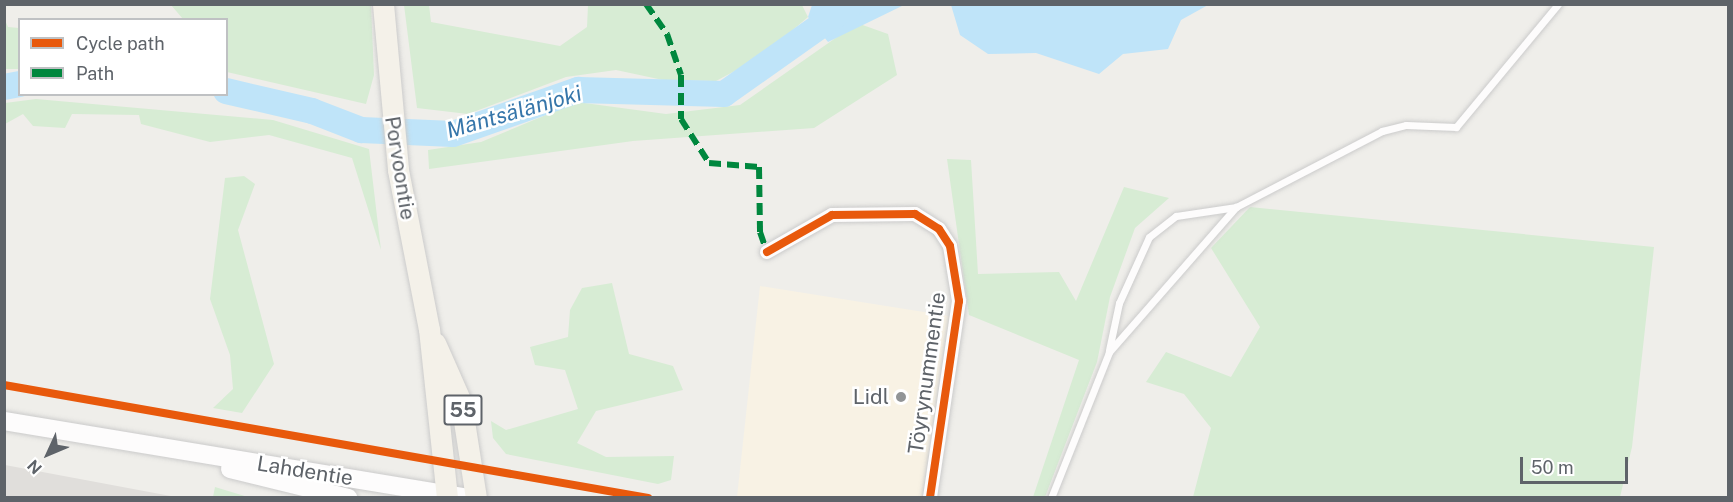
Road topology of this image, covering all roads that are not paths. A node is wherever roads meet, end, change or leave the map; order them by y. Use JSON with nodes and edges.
{"nodes":[{"id":1,"x":383,"y":4,"type":"edge"},
{"id":2,"x":1558,"y":4,"type":"edge"},
{"id":3,"x":1236,"y":207,"type":"junction"},
{"id":4,"x":767,"y":252,"type":"dead end"},
{"id":5,"x":429,"y":329,"type":"junction"},
{"id":6,"x":1109,"y":352,"type":"junction"},
{"id":7,"x":4,"y":421,"type":"edge"},
{"id":8,"x":176,"y":453,"type":"junction"},
{"id":9,"x":447,"y":496,"type":"edge"},
{"id":10,"x":348,"y":498,"type":"edge"},
{"id":11,"x":470,"y":498,"type":"edge"},
{"id":12,"x":476,"y":498,"type":"edge"},
{"id":13,"x":930,"y":498,"type":"edge"},
{"id":14,"x":1050,"y":498,"type":"edge"}],
"edges":[{"from":1,"to":5,"type":"main road","name":"Porvoontie","number":"55"},
{"from":2,"to":3,"type":"lane"},
{"from":3,"to":6,"type":"lane"},
{"from":3,"to":6,"type":"lane"},
{"from":4,"to":13,"type":"street","name":"Töyrynummentie"},
{"from":5,"to":9,"type":"main road","name":"Porvoontie","number":"55"},
{"from":5,"to":12,"type":"main road","name":"Porvoontie","number":"55"},
{"from":6,"to":14,"type":"lane"},
{"from":7,"to":8,"type":"main road","name":"Lahdentie"},
{"from":8,"to":9,"type":"main road","name":"Lahdentie"},
{"from":8,"to":10,"type":"main road","name":"Lahdentie"},
{"from":9,"to":11,"type":"main road","name":"Lahdentie"}]}
